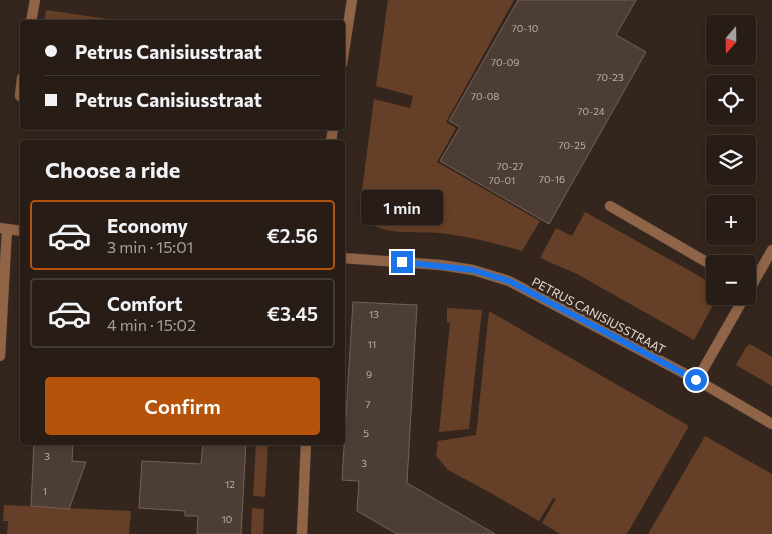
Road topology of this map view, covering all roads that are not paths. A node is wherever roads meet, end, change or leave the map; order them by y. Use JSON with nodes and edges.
{"nodes":[{"id":1,"x":35,"y":0,"type":"edge"},
{"id":2,"x":352,"y":0,"type":"edge"},
{"id":3,"x":31,"y":20,"type":"edge"},
{"id":4,"x":345,"y":45,"type":"edge"},
{"id":5,"x":610,"y":206,"type":"dead end"},
{"id":6,"x":4,"y":229,"type":"edge"},
{"id":7,"x":20,"y":231,"type":"edge"},
{"id":8,"x":772,"y":250,"type":"edge"},
{"id":9,"x":345,"y":258,"type":"edge"},
{"id":10,"x":706,"y":262,"type":"edge"},
{"id":11,"x":756,"y":277,"type":"edge"},
{"id":12,"x":739,"y":305,"type":"edge"},
{"id":13,"x":0,"y":356,"type":"edge"},
{"id":14,"x":696,"y":380,"type":"junction"},
{"id":15,"x":772,"y":424,"type":"edge"},
{"id":16,"x":306,"y":445,"type":"edge"},
{"id":17,"x":302,"y":534,"type":"edge"}],
"edges":[{"from":1,"to":3,"type":"street"},
{"from":2,"to":4,"type":"street"},
{"from":5,"to":10,"type":"street"},
{"from":6,"to":7,"type":"street"},
{"from":6,"to":13,"type":"street"},
{"from":8,"to":11,"type":"street"},
{"from":9,"to":14,"type":"street","name":"PETRUS CANISIUSSTRAAT"},
{"from":12,"to":14,"type":"street"},
{"from":14,"to":15,"type":"street","name":"PETRUS CANISIUSSTRAAT"},
{"from":16,"to":17,"type":"street"}]}
